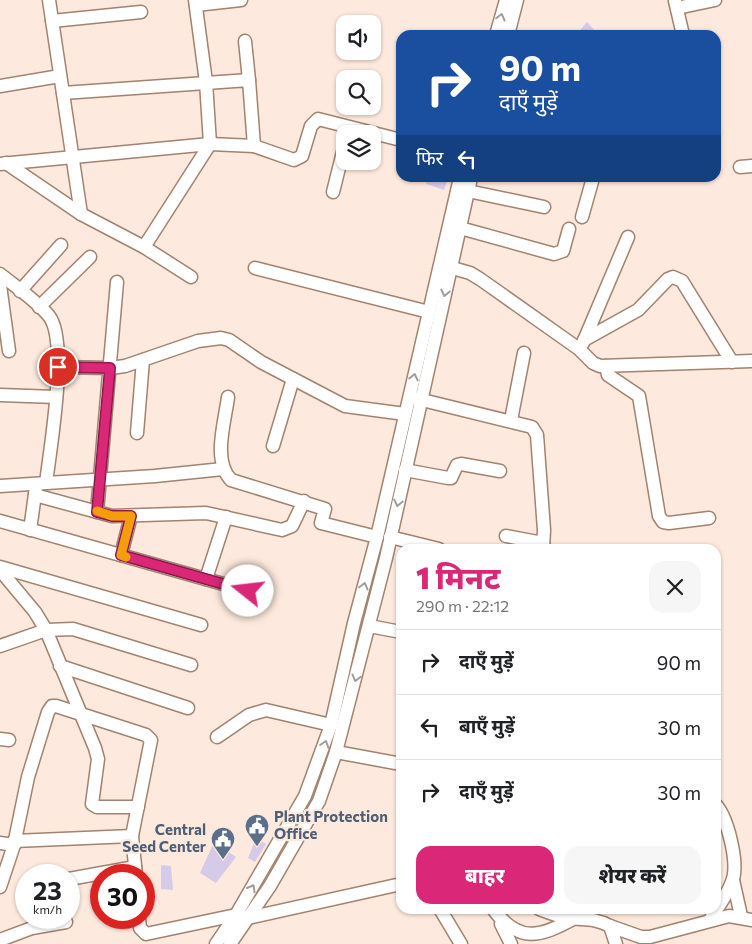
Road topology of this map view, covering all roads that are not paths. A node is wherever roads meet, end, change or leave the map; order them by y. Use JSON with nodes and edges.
{"nodes":[{"id":1,"x":49,"y":0,"type":"edge"},
{"id":2,"x":240,"y":0,"type":"edge"},
{"id":3,"x":506,"y":0,"type":"edge"},
{"id":4,"x":517,"y":0,"type":"edge"},
{"id":5,"x":715,"y":0,"type":"edge"},
{"id":6,"x":195,"y":2,"type":"edge"},
{"id":7,"x":676,"y":4,"type":"edge"},
{"id":8,"x":141,"y":12,"type":"dead end"},
{"id":9,"x":52,"y":21,"type":"junction"},
{"id":10,"x":497,"y":30,"type":"edge"},
{"id":11,"x":509,"y":30,"type":"edge"},
{"id":12,"x":682,"y":30,"type":"edge"},
{"id":13,"x":245,"y":41,"type":"dead end"},
{"id":14,"x":60,"y":76,"type":"junction"},
{"id":15,"x":249,"y":80,"type":"junction"},
{"id":16,"x":206,"y":82,"type":"junction"},
{"id":17,"x":0,"y":86,"type":"edge"},
{"id":18,"x":63,"y":93,"type":"junction"},
{"id":19,"x":338,"y":125,"type":"edge"},
{"id":20,"x":381,"y":136,"type":"edge"},
{"id":21,"x":396,"y":139,"type":"edge"},
{"id":22,"x":210,"y":144,"type":"junction"},
{"id":23,"x":254,"y":146,"type":"junction"},
{"id":24,"x":73,"y":156,"type":"junction"},
{"id":25,"x":3,"y":164,"type":"edge"},
{"id":26,"x":338,"y":170,"type":"edge"},
{"id":27,"x":459,"y":182,"type":"edge"},
{"id":28,"x":470,"y":182,"type":"edge"},
{"id":29,"x":592,"y":182,"type":"edge"},
{"id":30,"x":468,"y":190,"type":"junction"},
{"id":31,"x":333,"y":192,"type":"dead end"},
{"id":32,"x":544,"y":207,"type":"dead end"},
{"id":33,"x":81,"y":214,"type":"junction"},
{"id":34,"x":582,"y":217,"type":"dead end"},
{"id":35,"x":460,"y":228,"type":"junction"},
{"id":36,"x":569,"y":229,"type":"dead end"},
{"id":37,"x":628,"y":237,"type":"dead end"},
{"id":38,"x":61,"y":245,"type":"dead end"},
{"id":39,"x":144,"y":248,"type":"junction"},
{"id":40,"x":90,"y":258,"type":"dead end"},
{"id":41,"x":445,"y":266,"type":"junction"},
{"id":42,"x":255,"y":268,"type":"dead end"},
{"id":43,"x":0,"y":274,"type":"edge"},
{"id":44,"x":191,"y":277,"type":"dead end"},
{"id":45,"x":117,"y":282,"type":"dead end"},
{"id":46,"x":0,"y":285,"type":"edge"},
{"id":47,"x":20,"y":291,"type":"junction"},
{"id":48,"x":39,"y":308,"type":"junction"},
{"id":49,"x":429,"y":312,"type":"junction"},
{"id":50,"x":581,"y":345,"type":"junction"},
{"id":51,"x":8,"y":351,"type":"dead end"},
{"id":52,"x":524,"y":354,"type":"dead end"},
{"id":53,"x":143,"y":360,"type":"junction"},
{"id":54,"x":752,"y":361,"type":"edge"},
{"id":55,"x":732,"y":362,"type":"junction"},
{"id":56,"x":606,"y":366,"type":"junction"},
{"id":57,"x":58,"y":367,"type":"junction"},
{"id":58,"x":110,"y":368,"type":"junction"},
{"id":59,"x":292,"y":379,"type":"junction"},
{"id":60,"x":0,"y":395,"type":"edge"},
{"id":61,"x":56,"y":397,"type":"junction"},
{"id":62,"x":228,"y":397,"type":"dead end"},
{"id":63,"x":415,"y":398,"type":"junction"},
{"id":64,"x":405,"y":414,"type":"junction"},
{"id":65,"x":511,"y":420,"type":"junction"},
{"id":66,"x":137,"y":432,"type":"dead end"},
{"id":67,"x":273,"y":446,"type":"dead end"},
{"id":68,"x":223,"y":469,"type":"junction"},
{"id":69,"x":405,"y":470,"type":"junction"},
{"id":70,"x":500,"y":471,"type":"dead end"},
{"id":71,"x":99,"y":480,"type":"junction"},
{"id":72,"x":0,"y":486,"type":"edge"},
{"id":73,"x":39,"y":487,"type":"junction"},
{"id":74,"x":304,"y":500,"type":"junction"},
{"id":75,"x":97,"y":512,"type":"junction"},
{"id":76,"x":131,"y":516,"type":"junction"},
{"id":77,"x":226,"y":517,"type":"junction"},
{"id":78,"x":709,"y":518,"type":"dead end"},
{"id":79,"x":0,"y":521,"type":"edge"},
{"id":80,"x":30,"y":530,"type":"junction"},
{"id":81,"x":506,"y":536,"type":"dead end"},
{"id":82,"x":377,"y":537,"type":"junction"},
{"id":83,"x":390,"y":537,"type":"junction"},
{"id":84,"x":419,"y":544,"type":"edge"},
{"id":85,"x":536,"y":544,"type":"edge"},
{"id":86,"x":543,"y":544,"type":"edge"},
{"id":87,"x":121,"y":555,"type":"junction"},
{"id":88,"x":372,"y":555,"type":"junction"},
{"id":89,"x":386,"y":558,"type":"junction"},
{"id":90,"x":0,"y":568,"type":"edge"},
{"id":91,"x":206,"y":579,"type":"junction"},
{"id":92,"x":248,"y":591,"type":"dead end"},
{"id":93,"x":201,"y":625,"type":"dead end"},
{"id":94,"x":369,"y":626,"type":"junction"},
{"id":95,"x":46,"y":630,"type":"junction"},
{"id":96,"x":396,"y":631,"type":"edge"},
{"id":97,"x":0,"y":646,"type":"edge"},
{"id":98,"x":347,"y":654,"type":"junction"},
{"id":99,"x":362,"y":657,"type":"junction"},
{"id":100,"x":191,"y":665,"type":"dead end"},
{"id":101,"x":60,"y":666,"type":"junction"},
{"id":102,"x":188,"y":708,"type":"dead end"},
{"id":103,"x":81,"y":716,"type":"junction"},
{"id":104,"x":331,"y":725,"type":"junction"},
{"id":105,"x":217,"y":737,"type":"dead end"},
{"id":106,"x":336,"y":752,"type":"junction"},
{"id":107,"x":396,"y":763,"type":"edge"},
{"id":108,"x":138,"y":807,"type":"junction"},
{"id":109,"x":721,"y":810,"type":"edge"},
{"id":110,"x":132,"y":836,"type":"junction"},
{"id":111,"x":0,"y":843,"type":"edge"},
{"id":112,"x":14,"y":843,"type":"junction"},
{"id":113,"x":134,"y":864,"type":"edge"},
{"id":114,"x":733,"y":880,"type":"junction"},
{"id":115,"x":396,"y":885,"type":"edge"},
{"id":116,"x":0,"y":887,"type":"edge"},
{"id":117,"x":721,"y":901,"type":"edge"},
{"id":118,"x":443,"y":914,"type":"edge"},
{"id":119,"x":496,"y":914,"type":"edge"},
{"id":120,"x":497,"y":914,"type":"edge"},
{"id":121,"x":555,"y":914,"type":"edge"},
{"id":122,"x":713,"y":914,"type":"edge"},
{"id":123,"x":242,"y":917,"type":"junction"},
{"id":124,"x":575,"y":918,"type":"junction"},
{"id":125,"x":746,"y":918,"type":"edge"},
{"id":126,"x":710,"y":920,"type":"junction"},
{"id":127,"x":610,"y":926,"type":"junction"},
{"id":128,"x":29,"y":929,"type":"edge"},
{"id":129,"x":141,"y":929,"type":"edge"},
{"id":130,"x":0,"y":940,"type":"edge"},
{"id":131,"x":216,"y":944,"type":"edge"},
{"id":132,"x":230,"y":944,"type":"edge"},
{"id":133,"x":461,"y":944,"type":"edge"},
{"id":134,"x":511,"y":944,"type":"edge"},
{"id":135,"x":616,"y":944,"type":"edge"}],
"edges":[{"from":1,"to":9,"type":"street"},
{"from":2,"to":6,"type":"street"},
{"from":10,"to":3,"type":"street","one_way":true},
{"from":4,"to":11,"type":"street"},
{"from":5,"to":7,"type":"street"},
{"from":6,"to":16,"type":"street"},
{"from":7,"to":12,"type":"street"},
{"from":8,"to":9,"type":"street"},
{"from":9,"to":14,"type":"street"},
{"from":13,"to":15,"type":"street"},
{"from":14,"to":17,"type":"street"},
{"from":14,"to":18,"type":"street"},
{"from":15,"to":16,"type":"street"},
{"from":15,"to":23,"type":"street"},
{"from":16,"to":18,"type":"street"},
{"from":16,"to":22,"type":"street"},
{"from":18,"to":24,"type":"street"},
{"from":19,"to":23,"type":"street"},
{"from":20,"to":21,"type":"street"},
{"from":22,"to":23,"type":"street"},
{"from":22,"to":24,"type":"street"},
{"from":22,"to":39,"type":"street"},
{"from":24,"to":25,"type":"street"},
{"from":24,"to":33,"type":"street"},
{"from":25,"to":33,"type":"street"},
{"from":26,"to":31,"type":"street"},
{"from":27,"to":41,"type":"street"},
{"from":28,"to":30,"type":"street"},
{"from":29,"to":34,"type":"street"},
{"from":30,"to":32,"type":"street"},
{"from":30,"to":35,"type":"street"},
{"from":33,"to":39,"type":"street"},
{"from":35,"to":36,"type":"street"},
{"from":35,"to":41,"type":"street"},
{"from":37,"to":50,"type":"street"},
{"from":38,"to":47,"type":"street"},
{"from":39,"to":44,"type":"street"},
{"from":40,"to":48,"type":"street"},
{"from":41,"to":49,"type":"street"},
{"from":41,"to":50,"type":"street"},
{"from":41,"to":63,"type":"street","one_way":true},
{"from":42,"to":49,"type":"street"},
{"from":43,"to":47,"type":"street"},
{"from":45,"to":58,"type":"street"},
{"from":46,"to":51,"type":"street"},
{"from":47,"to":48,"type":"street"},
{"from":48,"to":57,"type":"street"},
{"from":63,"to":49,"type":"street","one_way":true},
{"from":50,"to":55,"type":"street"},
{"from":50,"to":56,"type":"street"},
{"from":52,"to":65,"type":"street"},
{"from":53,"to":58,"type":"street"},
{"from":53,"to":59,"type":"street"},
{"from":53,"to":66,"type":"street"},
{"from":54,"to":55,"type":"street"},
{"from":55,"to":56,"type":"street"},
{"from":56,"to":78,"type":"street"},
{"from":57,"to":58,"type":"street"},
{"from":57,"to":61,"type":"street"},
{"from":58,"to":71,"type":"street"},
{"from":59,"to":64,"type":"street"},
{"from":59,"to":67,"type":"street"},
{"from":60,"to":61,"type":"street"},
{"from":61,"to":73,"type":"street"},
{"from":62,"to":68,"type":"street"},
{"from":63,"to":64,"type":"street"},
{"from":63,"to":65,"type":"street"},
{"from":63,"to":69,"type":"street"},
{"from":64,"to":82,"type":"street"},
{"from":65,"to":86,"type":"street"},
{"from":68,"to":71,"type":"street"},
{"from":68,"to":74,"type":"street"},
{"from":69,"to":70,"type":"street"},
{"from":69,"to":83,"type":"street","one_way":true},
{"from":71,"to":73,"type":"street"},
{"from":71,"to":75,"type":"street"},
{"from":72,"to":73,"type":"street"},
{"from":73,"to":75,"type":"street"},
{"from":73,"to":80,"type":"street"},
{"from":74,"to":77,"type":"street"},
{"from":74,"to":82,"type":"street"},
{"from":75,"to":76,"type":"street"},
{"from":76,"to":77,"type":"street"},
{"from":76,"to":87,"type":"street"},
{"from":77,"to":91,"type":"street"},
{"from":79,"to":80,"type":"street"},
{"from":80,"to":87,"type":"street"},
{"from":81,"to":85,"type":"street"},
{"from":82,"to":88,"type":"street"},
{"from":83,"to":84,"type":"street"},
{"from":83,"to":89,"type":"street"},
{"from":87,"to":91,"type":"street"},
{"from":88,"to":89,"type":"street"},
{"from":98,"to":88,"type":"street","one_way":true},
{"from":89,"to":94,"type":"street"},
{"from":90,"to":93,"type":"street"},
{"from":90,"to":95,"type":"street"},
{"from":91,"to":92,"type":"street"},
{"from":94,"to":96,"type":"street"},
{"from":94,"to":99,"type":"street"},
{"from":95,"to":97,"type":"street"},
{"from":95,"to":100,"type":"street"},
{"from":95,"to":101,"type":"street"},
{"from":98,"to":99,"type":"street"},
{"from":98,"to":104,"type":"street"},
{"from":99,"to":106,"type":"street","one_way":true},
{"from":101,"to":102,"type":"street"},
{"from":101,"to":103,"type":"street"},
{"from":103,"to":108,"type":"street"},
{"from":103,"to":108,"type":"street"},
{"from":103,"to":112,"type":"street"},
{"from":104,"to":105,"type":"street"},
{"from":123,"to":104,"type":"street","one_way":true},
{"from":106,"to":107,"type":"street"},
{"from":106,"to":123,"type":"street"},
{"from":108,"to":110,"type":"street"},
{"from":109,"to":114,"type":"street"},
{"from":110,"to":112,"type":"street"},
{"from":110,"to":113,"type":"street"},
{"from":111,"to":112,"type":"street"},
{"from":112,"to":116,"type":"street"},
{"from":114,"to":117,"type":"street"},
{"from":114,"to":125,"type":"street"},
{"from":115,"to":123,"type":"street"},
{"from":118,"to":133,"type":"street"},
{"from":119,"to":134,"type":"street"},
{"from":120,"to":124,"type":"street"},
{"from":121,"to":124,"type":"street"},
{"from":122,"to":126,"type":"street"},
{"from":123,"to":129,"type":"street"},
{"from":123,"to":131,"type":"street"},
{"from":123,"to":132,"type":"street"},
{"from":124,"to":127,"type":"street"},
{"from":125,"to":126,"type":"street"},
{"from":126,"to":127,"type":"street"},
{"from":127,"to":135,"type":"street"},
{"from":128,"to":130,"type":"street"}]}
